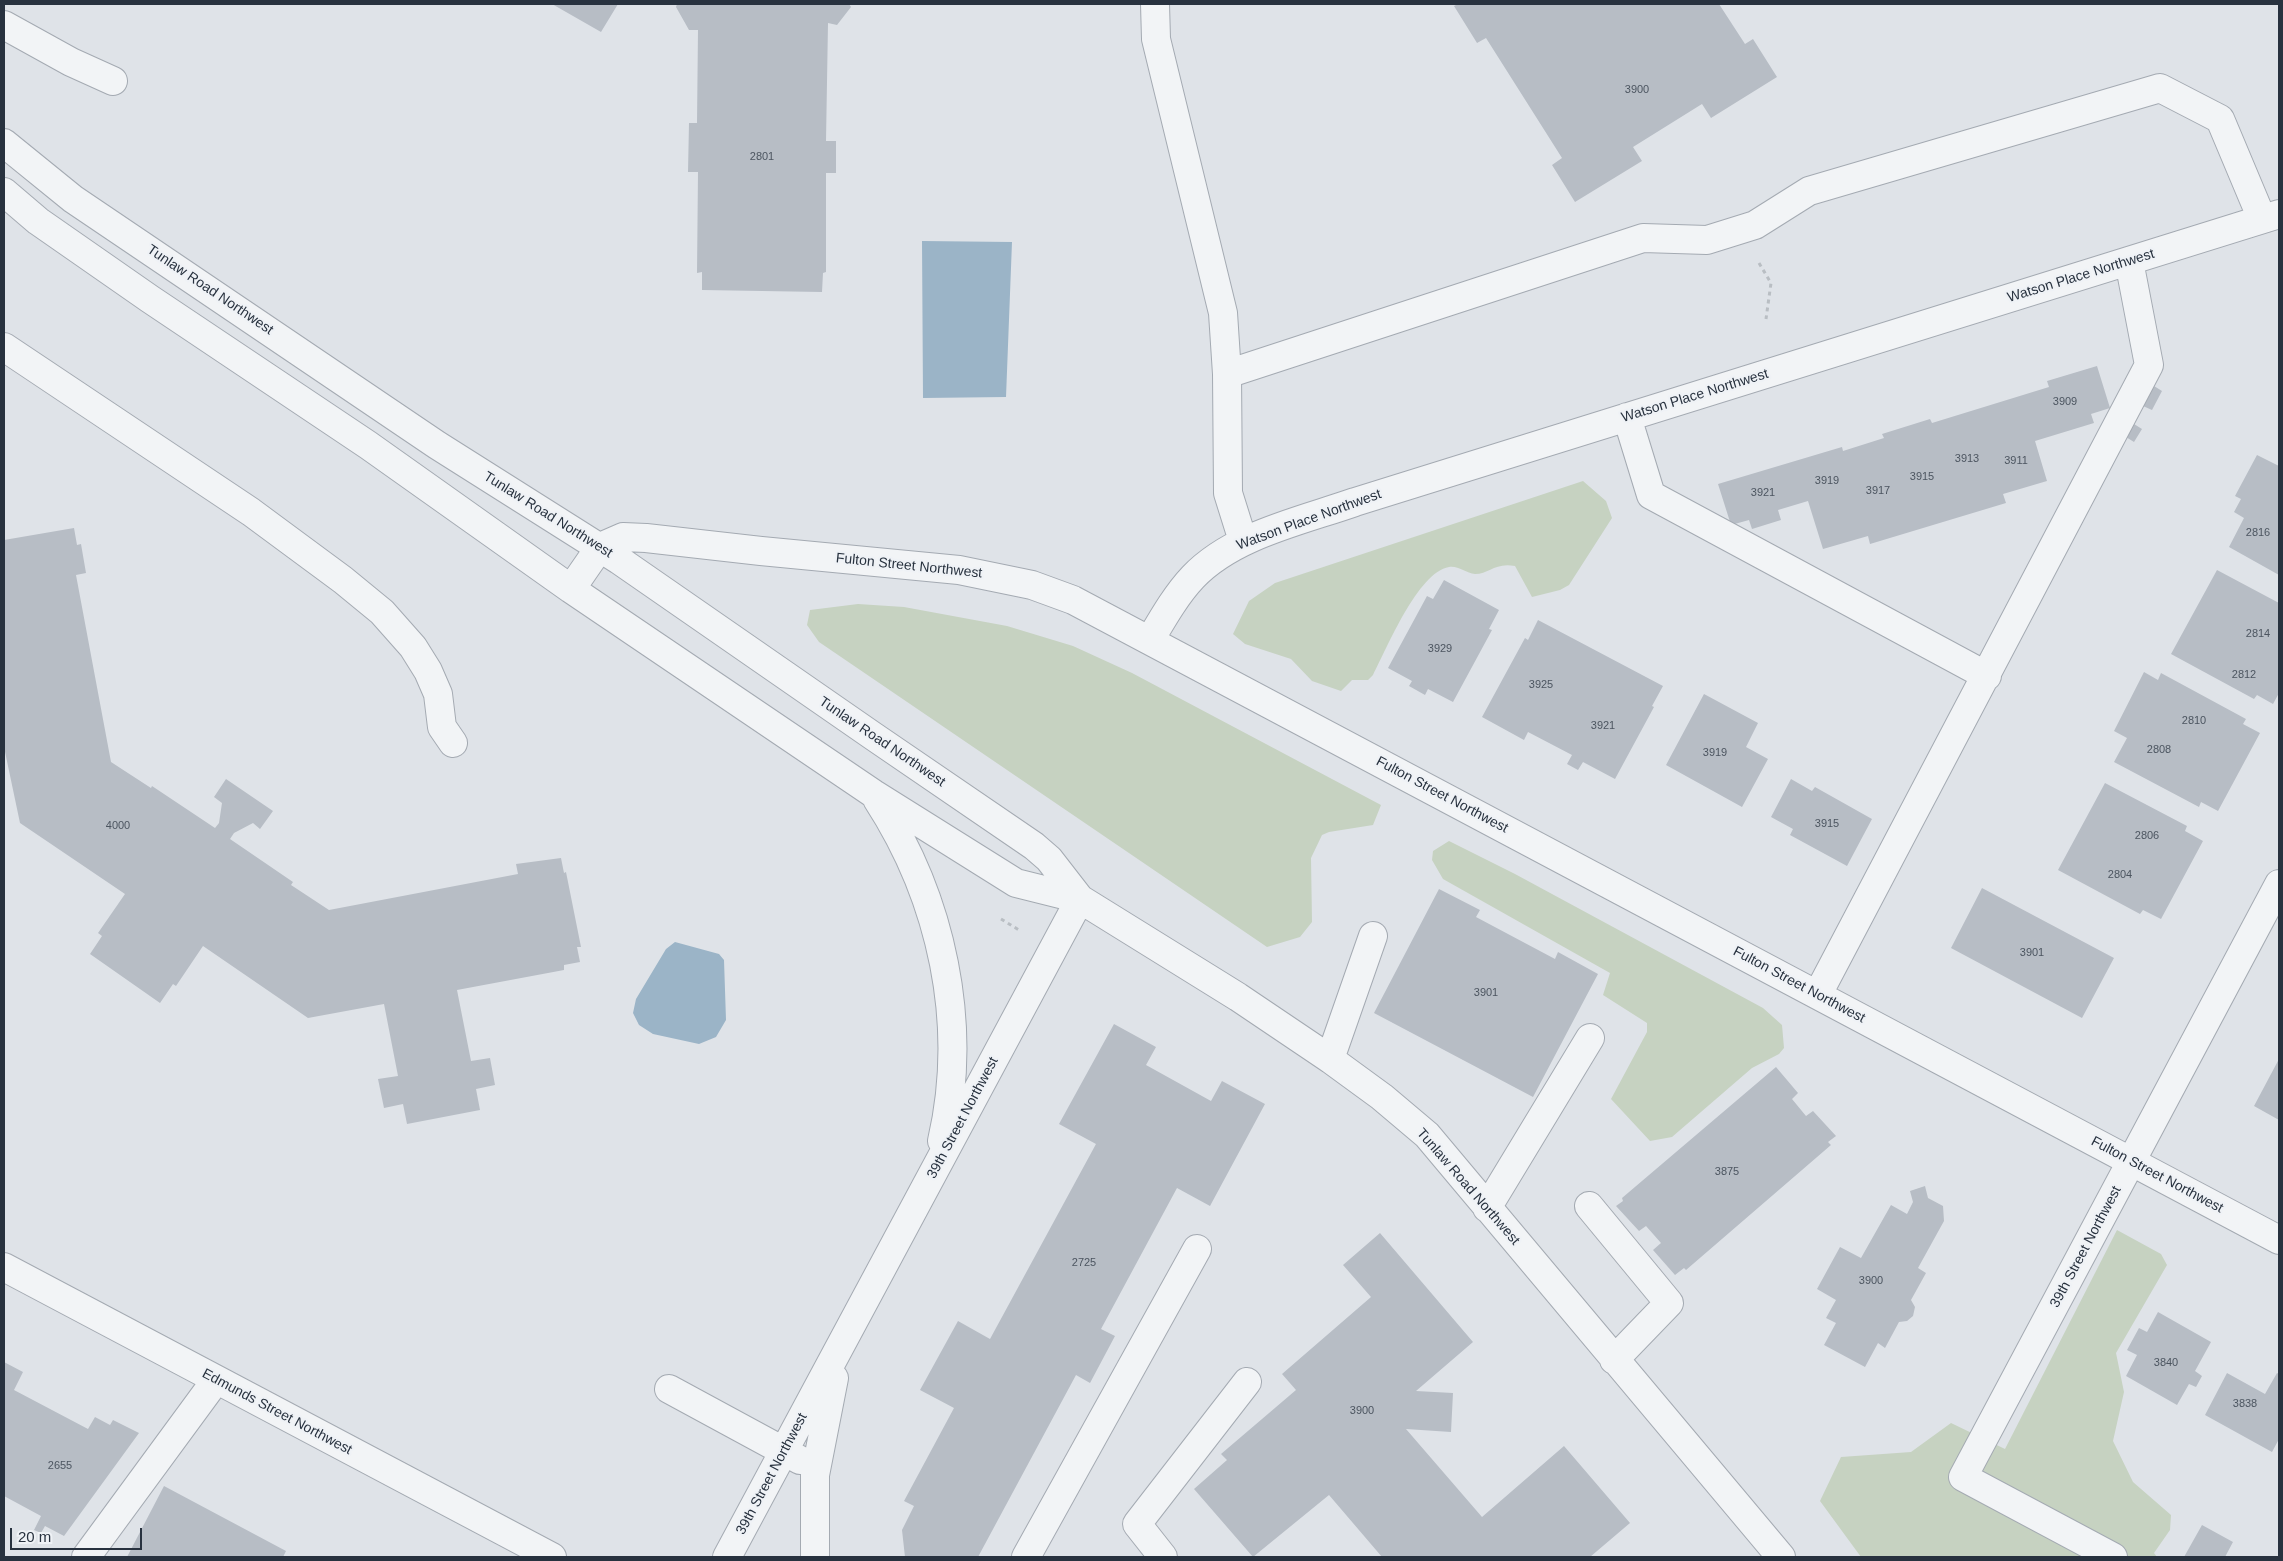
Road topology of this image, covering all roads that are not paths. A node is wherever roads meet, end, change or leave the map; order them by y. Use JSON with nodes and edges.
{"nodes":[{"id":1,"x":1155,"y":4,"type":"edge"},
{"id":2,"x":4,"y":25,"type":"edge"},
{"id":3,"x":113,"y":81,"type":"dead end"},
{"id":4,"x":4,"y":143,"type":"edge"},
{"id":5,"x":4,"y":192,"type":"edge"},
{"id":6,"x":2271,"y":216,"type":"edge"},
{"id":7,"x":2128,"y":261,"type":"junction"},
{"id":8,"x":4,"y":347,"type":"edge"},
{"id":9,"x":1226,"y":374,"type":"junction"},
{"id":10,"x":1627,"y":417,"type":"junction"},
{"id":11,"x":1243,"y":541,"type":"junction"},
{"id":12,"x":600,"y":548,"type":"junction"},
{"id":13,"x":571,"y":589,"type":"junction"},
{"id":14,"x":1150,"y":640,"type":"junction"},
{"id":15,"x":1987,"y":676,"type":"junction"},
{"id":16,"x":453,"y":743,"type":"dead end"},
{"id":17,"x":874,"y":794,"type":"junction"},
{"id":18,"x":2279,"y":884,"type":"edge"},
{"id":19,"x":1080,"y":899,"type":"junction"},
{"id":20,"x":1373,"y":936,"type":"dead end"},
{"id":21,"x":1818,"y":994,"type":"junction"},
{"id":22,"x":1590,"y":1038,"type":"dead end"},
{"id":23,"x":1330,"y":1059,"type":"junction"},
{"id":24,"x":2132,"y":1161,"type":"junction"},
{"id":25,"x":936,"y":1169,"type":"junction"},
{"id":26,"x":1589,"y":1206,"type":"dead end"},
{"id":27,"x":1487,"y":1208,"type":"junction"},
{"id":28,"x":2279,"y":1240,"type":"edge"},
{"id":29,"x":1197,"y":1249,"type":"dead end"},
{"id":30,"x":4,"y":1266,"type":"edge"},
{"id":31,"x":845,"y":1337,"type":"junction"},
{"id":32,"x":1614,"y":1360,"type":"junction"},
{"id":33,"x":216,"y":1380,"type":"junction"},
{"id":34,"x":1247,"y":1382,"type":"dead end"},
{"id":35,"x":669,"y":1389,"type":"dead end"},
{"id":36,"x":784,"y":1452,"type":"junction"},
{"id":37,"x":816,"y":1469,"type":"junction"},
{"id":38,"x":86,"y":1557,"type":"edge"},
{"id":39,"x":552,"y":1557,"type":"edge"},
{"id":40,"x":727,"y":1557,"type":"edge"},
{"id":41,"x":815,"y":1557,"type":"edge"},
{"id":42,"x":1026,"y":1557,"type":"edge"},
{"id":43,"x":1163,"y":1557,"type":"edge"},
{"id":44,"x":1781,"y":1557,"type":"edge"},
{"id":45,"x":2113,"y":1557,"type":"edge"}],
"edges":[{"from":1,"to":9,"type":"street"},
{"from":2,"to":3,"type":"street"},
{"from":4,"to":12,"type":"street","name":"Tunlaw Road Northwest"},
{"from":5,"to":13,"type":"street","name":"Tunlaw Road Northwest"},
{"from":6,"to":7,"type":"street","name":"Watson Place Northwest"},
{"from":6,"to":9,"type":"street"},
{"from":7,"to":10,"type":"street","name":"Watson Place Northwest"},
{"from":7,"to":15,"type":"street"},
{"from":8,"to":16,"type":"street"},
{"from":9,"to":11,"type":"street"},
{"from":10,"to":11,"type":"street","name":"Watson Place Northwest"},
{"from":10,"to":15,"type":"street"},
{"from":11,"to":14,"type":"street","name":"Watson Place Northwest"},
{"from":12,"to":13,"type":"street","name":"Fulton Street Northwest"},
{"from":12,"to":14,"type":"street","name":"Fulton Street Northwest"},
{"from":12,"to":19,"type":"street","name":"Tunlaw Road Northwest"},
{"from":13,"to":17,"type":"street","name":"Tunlaw Road Northwest"},
{"from":14,"to":21,"type":"street","name":"Fulton Street Northwest"},
{"from":15,"to":21,"type":"street"},
{"from":17,"to":19,"type":"street","name":"Tunlaw Road Northwest"},
{"from":17,"to":25,"type":"street"},
{"from":18,"to":24,"type":"street","name":"39th Street Northwest"},
{"from":19,"to":23,"type":"street","name":"Tunlaw Road Northwest"},
{"from":19,"to":25,"type":"street","name":"39th Street Northwest"},
{"from":20,"to":23,"type":"street"},
{"from":21,"to":24,"type":"street","name":"Fulton Street Northwest"},
{"from":22,"to":27,"type":"street"},
{"from":23,"to":27,"type":"street","name":"Tunlaw Road Northwest"},
{"from":24,"to":28,"type":"street","name":"Fulton Street Northwest"},
{"from":24,"to":45,"type":"street","name":"39th Street Northwest"},
{"from":25,"to":31,"type":"street","name":"39th Street Northwest"},
{"from":26,"to":32,"type":"street"},
{"from":27,"to":32,"type":"street","name":"Tunlaw Road Northwest"},
{"from":29,"to":42,"type":"street"},
{"from":30,"to":33,"type":"street","name":"Edmunds Street Northwest"},
{"from":31,"to":36,"type":"street","name":"39th Street Northwest"},
{"from":31,"to":37,"type":"street","name":"39th Street Northwest"},
{"from":32,"to":44,"type":"street","name":"Tunlaw Road Northwest"},
{"from":33,"to":38,"type":"street"},
{"from":33,"to":39,"type":"street","name":"Edmunds Street Northwest"},
{"from":34,"to":43,"type":"street"},
{"from":35,"to":36,"type":"street"},
{"from":36,"to":37,"type":"street"},
{"from":36,"to":40,"type":"street","name":"39th Street Northwest"},
{"from":37,"to":41,"type":"street","name":"39th Street Northwest"}]}
